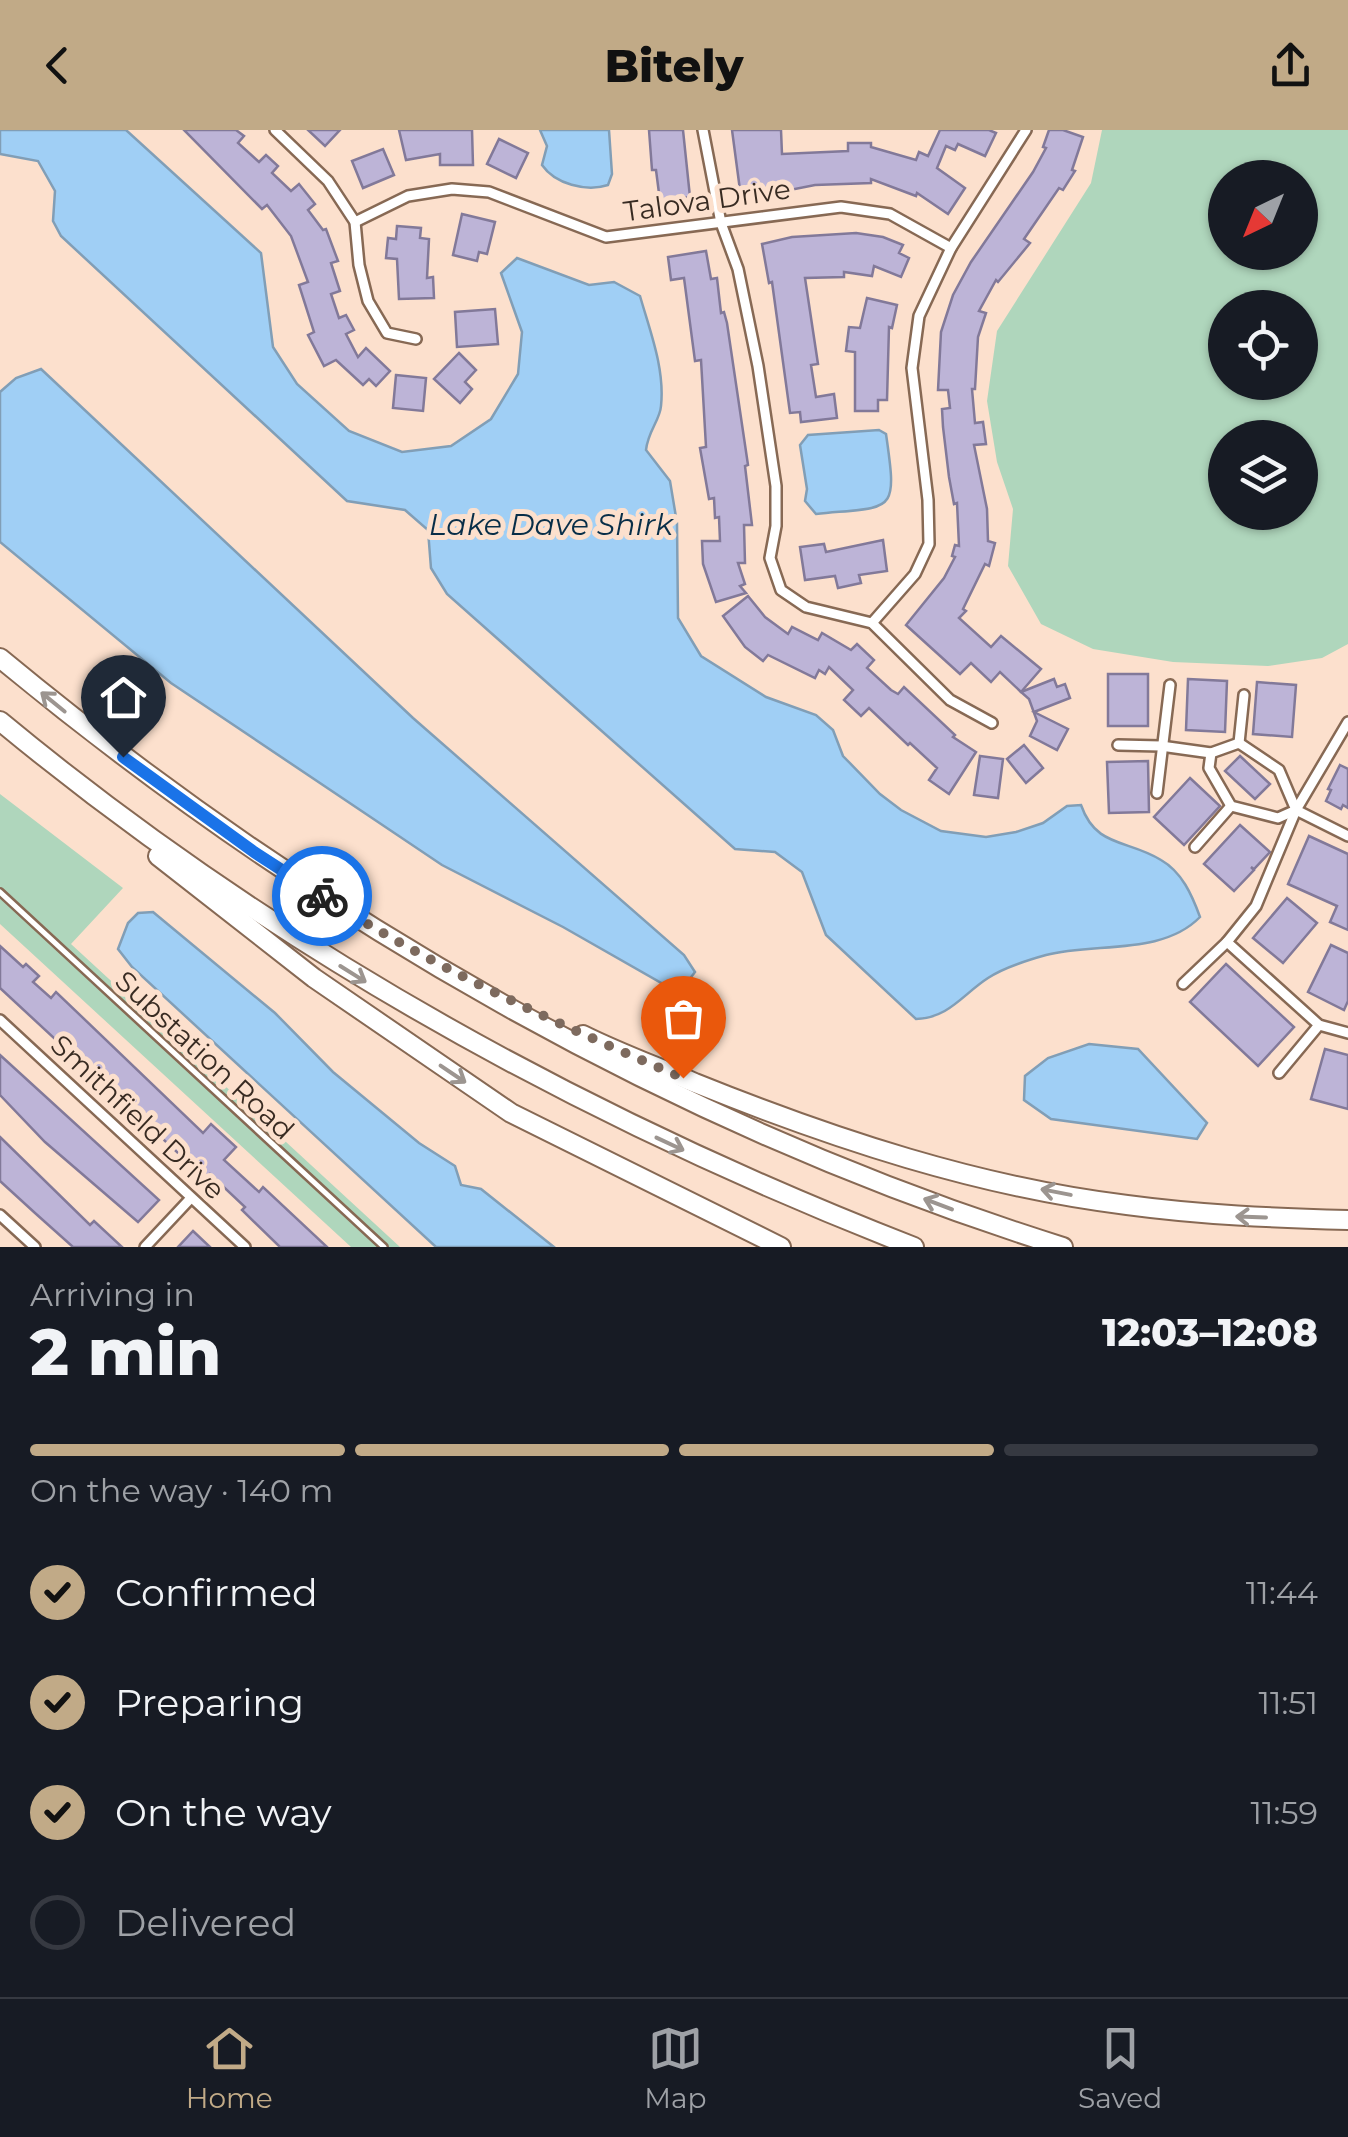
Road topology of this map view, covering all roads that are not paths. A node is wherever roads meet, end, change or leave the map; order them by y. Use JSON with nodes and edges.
{"nodes":[{"id":1,"x":275,"y":130,"type":"edge"},
{"id":2,"x":704,"y":130,"type":"edge"},
{"id":3,"x":1026,"y":130,"type":"edge"},
{"id":4,"x":355,"y":222,"type":"junction"},
{"id":5,"x":721,"y":223,"type":"junction"},
{"id":6,"x":950,"y":248,"type":"junction"},
{"id":7,"x":416,"y":339,"type":"dead end"},
{"id":8,"x":872,"y":623,"type":"junction"},
{"id":9,"x":0,"y":658,"type":"edge"},
{"id":10,"x":1170,"y":685,"type":"dead end"},
{"id":11,"x":1244,"y":695,"type":"dead end"},
{"id":12,"x":0,"y":721,"type":"edge"},
{"id":13,"x":992,"y":723,"type":"dead end"},
{"id":14,"x":1346,"y":728,"type":"edge"},
{"id":15,"x":17,"y":735,"type":"junction"},
{"id":16,"x":1240,"y":743,"type":"junction"},
{"id":17,"x":1118,"y":745,"type":"dead end"},
{"id":18,"x":1160,"y":746,"type":"junction"},
{"id":19,"x":1211,"y":753,"type":"junction"},
{"id":20,"x":1157,"y":794,"type":"dead end"},
{"id":21,"x":1231,"y":806,"type":"junction"},
{"id":22,"x":1296,"y":810,"type":"junction"},
{"id":23,"x":1348,"y":836,"type":"edge"},
{"id":24,"x":1195,"y":847,"type":"dead end"},
{"id":25,"x":0,"y":892,"type":"edge"},
{"id":26,"x":360,"y":921,"type":"junction"},
{"id":27,"x":1227,"y":942,"type":"junction"},
{"id":28,"x":1183,"y":984,"type":"dead end"},
{"id":29,"x":0,"y":1020,"type":"edge"},
{"id":30,"x":1319,"y":1026,"type":"junction"},
{"id":31,"x":1348,"y":1033,"type":"edge"},
{"id":32,"x":1279,"y":1073,"type":"dead end"},
{"id":33,"x":191,"y":1198,"type":"junction"},
{"id":34,"x":0,"y":1215,"type":"edge"},
{"id":35,"x":1348,"y":1220,"type":"edge"},
{"id":36,"x":35,"y":1247,"type":"edge"},
{"id":37,"x":145,"y":1247,"type":"edge"},
{"id":38,"x":245,"y":1247,"type":"edge"},
{"id":39,"x":384,"y":1247,"type":"edge"},
{"id":40,"x":781,"y":1247,"type":"edge"},
{"id":41,"x":914,"y":1247,"type":"edge"},
{"id":42,"x":1063,"y":1247,"type":"edge"}],
"edges":[{"from":1,"to":4,"type":"street"},
{"from":2,"to":5,"type":"street"},
{"from":3,"to":6,"type":"street"},
{"from":4,"to":5,"type":"street","name":"Talova Drive"},
{"from":4,"to":7,"type":"street"},
{"from":5,"to":6,"type":"street","name":"Talova Drive"},
{"from":5,"to":8,"type":"street"},
{"from":6,"to":8,"type":"street"},
{"from":8,"to":13,"type":"street"},
{"from":26,"to":9,"type":"highway","one_way":true},
{"from":10,"to":18,"type":"street"},
{"from":11,"to":16,"type":"street"},
{"from":12,"to":15,"type":"highway"},
{"from":14,"to":22,"type":"street"},
{"from":15,"to":40,"type":"highway","one_way":true},
{"from":15,"to":41,"type":"highway","one_way":true},
{"from":16,"to":19,"type":"street"},
{"from":16,"to":22,"type":"street"},
{"from":17,"to":18,"type":"street"},
{"from":18,"to":19,"type":"street"},
{"from":18,"to":20,"type":"street"},
{"from":19,"to":21,"type":"street"},
{"from":21,"to":22,"type":"street"},
{"from":21,"to":24,"type":"street"},
{"from":22,"to":23,"type":"street"},
{"from":22,"to":27,"type":"street"},
{"from":25,"to":39,"type":"lane","name":"Substation Road"},
{"from":35,"to":26,"type":"highway","one_way":true},
{"from":42,"to":26,"type":"highway","one_way":true},
{"from":27,"to":28,"type":"street"},
{"from":27,"to":30,"type":"street"},
{"from":29,"to":33,"type":"street","name":"Smithfield Drive"},
{"from":30,"to":31,"type":"street"},
{"from":30,"to":32,"type":"street"},
{"from":33,"to":37,"type":"street"},
{"from":33,"to":38,"type":"street","name":"Smithfield Drive"},
{"from":34,"to":36,"type":"street"}]}
